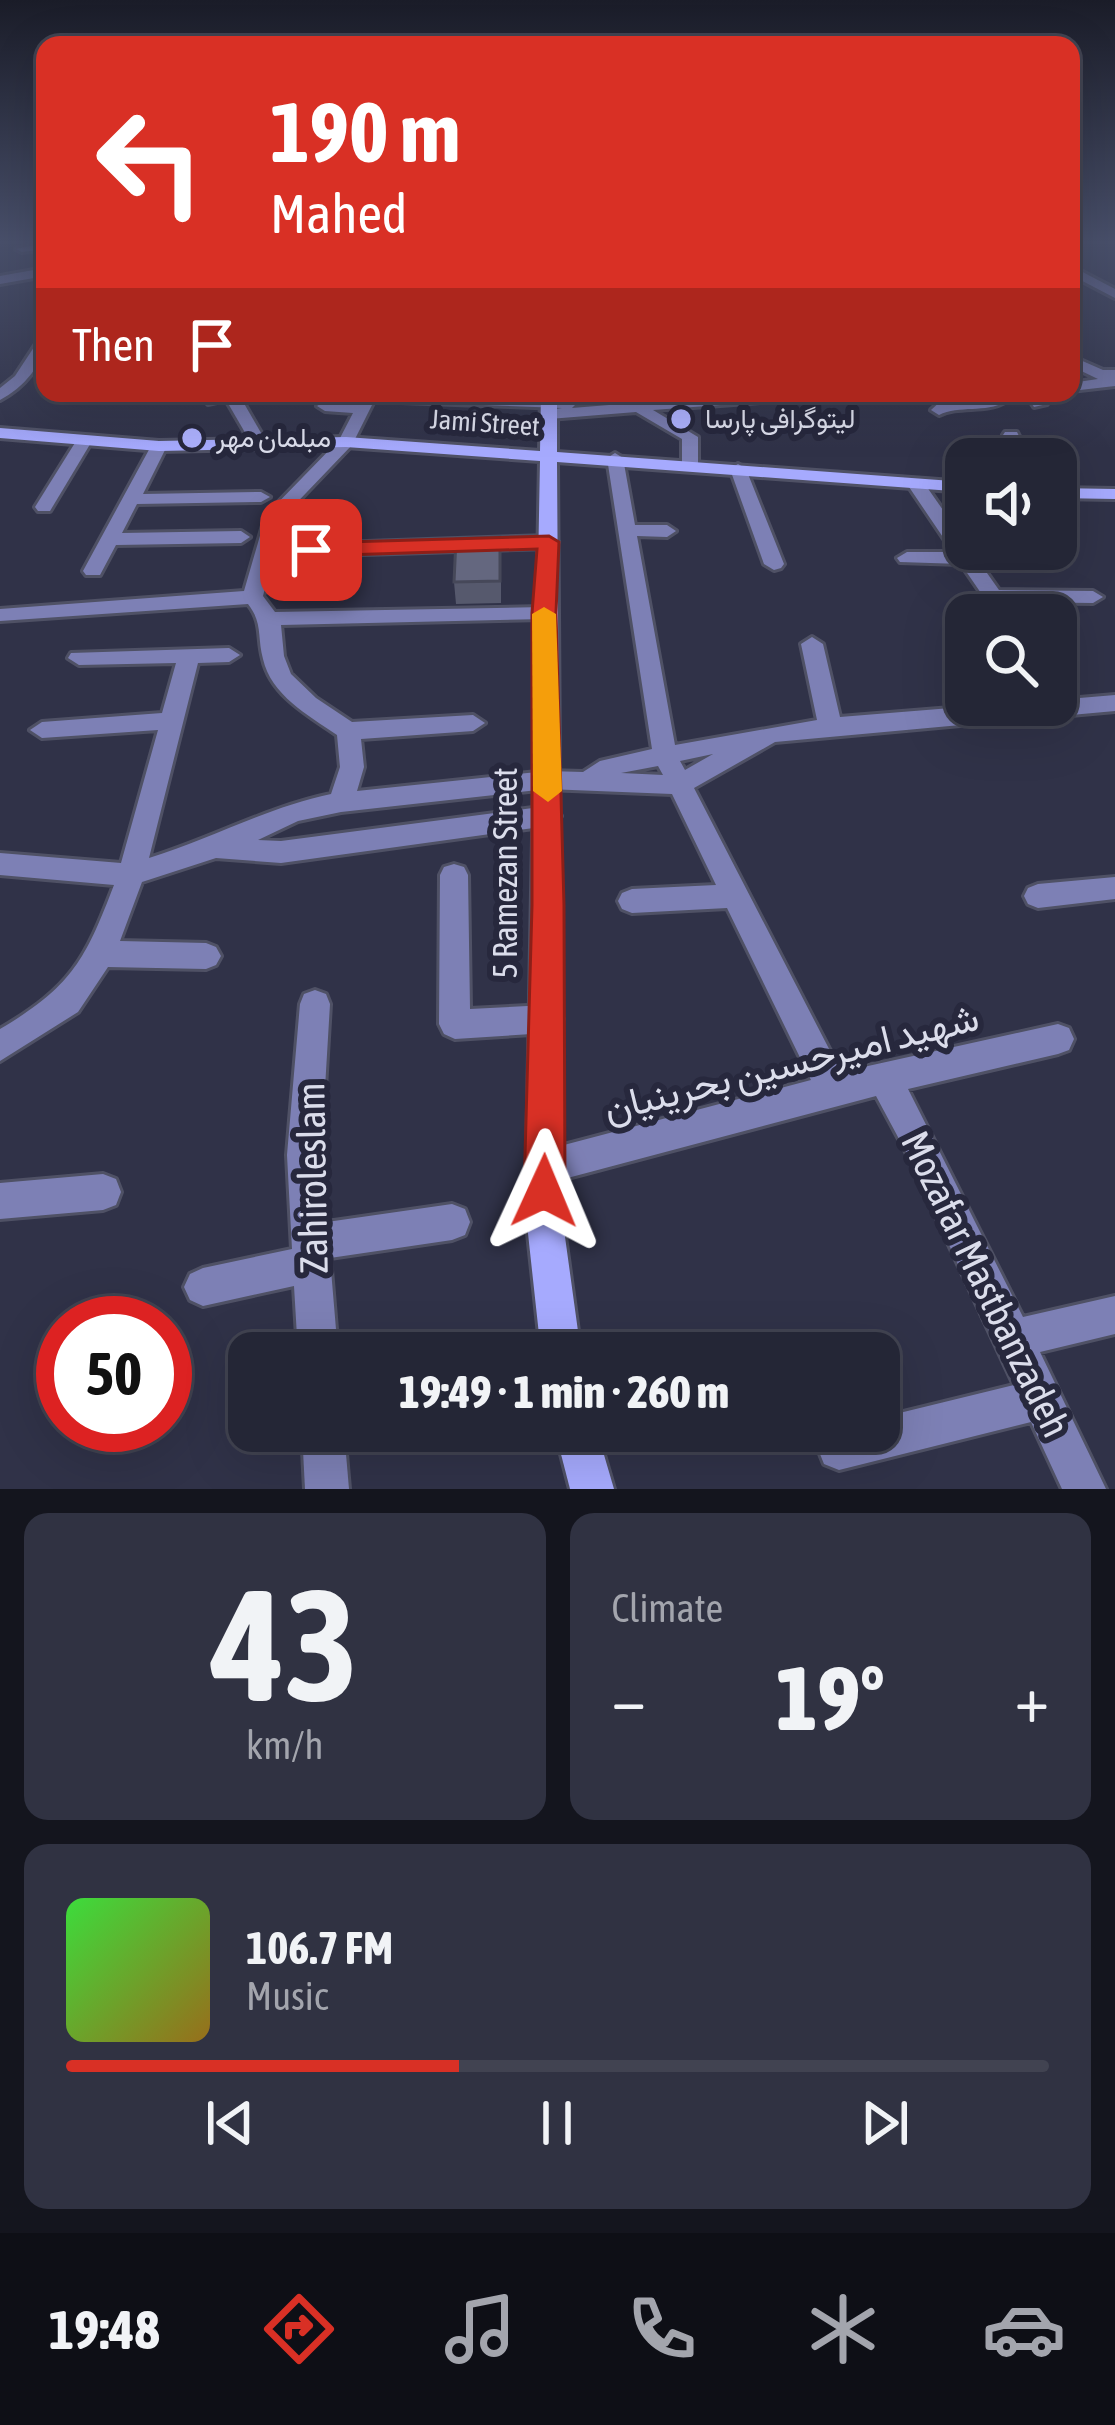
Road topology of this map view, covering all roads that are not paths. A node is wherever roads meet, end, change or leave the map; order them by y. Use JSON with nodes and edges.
{"nodes":[{"id":1,"x":36,"y":355,"type":"edge"},
{"id":2,"x":36,"y":373,"type":"edge"},
{"id":3,"x":23,"y":375,"type":"junction"},
{"id":4,"x":1102,"y":378,"type":"edge"},
{"id":5,"x":0,"y":380,"type":"edge"},
{"id":6,"x":0,"y":395,"type":"edge"},
{"id":7,"x":1115,"y":401,"type":"edge"},
{"id":8,"x":235,"y":402,"type":"edge"},
{"id":9,"x":353,"y":402,"type":"edge"},
{"id":10,"x":366,"y":402,"type":"edge"},
{"id":11,"x":723,"y":402,"type":"edge"},
{"id":12,"x":997,"y":402,"type":"edge"},
{"id":13,"x":553,"y":404,"type":"edge"},
{"id":14,"x":325,"y":406,"type":"dead end"},
{"id":15,"x":641,"y":410,"type":"junction"},
{"id":16,"x":939,"y":410,"type":"dead end"},
{"id":17,"x":1,"y":435,"type":"edge"},
{"id":18,"x":1011,"y":435,"type":"dead end"},
{"id":19,"x":1012,"y":438,"type":"edge"},
{"id":20,"x":84,"y":441,"type":"junction"},
{"id":21,"x":346,"y":442,"type":"junction"},
{"id":22,"x":159,"y":446,"type":"junction"},
{"id":23,"x":260,"y":446,"type":"junction"},
{"id":24,"x":545,"y":454,"type":"junction"},
{"id":25,"x":615,"y":458,"type":"junction"},
{"id":26,"x":690,"y":465,"type":"junction"},
{"id":27,"x":738,"y":470,"type":"junction"},
{"id":28,"x":916,"y":484,"type":"junction"},
{"id":29,"x":945,"y":486,"type":"edge"},
{"id":30,"x":1077,"y":491,"type":"edge"},
{"id":31,"x":1115,"y":494,"type":"edge"},
{"id":32,"x":261,"y":497,"type":"dead end"},
{"id":33,"x":133,"y":499,"type":"junction"},
{"id":34,"x":44,"y":507,"type":"dead end"},
{"id":35,"x":945,"y":526,"type":"edge"},
{"id":36,"x":628,"y":530,"type":"junction"},
{"id":37,"x":667,"y":531,"type":"dead end"},
{"id":38,"x":241,"y":537,"type":"dead end"},
{"id":39,"x":110,"y":539,"type":"junction"},
{"id":40,"x":549,"y":542,"type":"junction"},
{"id":41,"x":267,"y":551,"type":"junction"},
{"id":42,"x":945,"y":558,"type":"edge"},
{"id":43,"x":907,"y":559,"type":"dead end"},
{"id":44,"x":774,"y":564,"type":"dead end"},
{"id":45,"x":93,"y":571,"type":"dead end"},
{"id":46,"x":255,"y":593,"type":"junction"},
{"id":47,"x":1093,"y":597,"type":"dead end"},
{"id":48,"x":1077,"y":599,"type":"edge"},
{"id":49,"x":544,"y":613,"type":"junction"},
{"id":50,"x":0,"y":614,"type":"edge"},
{"id":51,"x":283,"y":617,"type":"junction"},
{"id":52,"x":812,"y":644,"type":"dead end"},
{"id":53,"x":229,"y":655,"type":"dead end"},
{"id":54,"x":189,"y":656,"type":"junction"},
{"id":55,"x":79,"y":658,"type":"dead end"},
{"id":56,"x":1077,"y":699,"type":"edge"},
{"id":57,"x":1115,"y":703,"type":"edge"},
{"id":58,"x":945,"y":713,"type":"edge"},
{"id":59,"x":170,"y":721,"type":"junction"},
{"id":60,"x":473,"y":723,"type":"dead end"},
{"id":61,"x":831,"y":729,"type":"junction"},
{"id":62,"x":42,"y":730,"type":"dead end"},
{"id":63,"x":356,"y":730,"type":"junction"},
{"id":64,"x":770,"y":734,"type":"junction"},
{"id":65,"x":665,"y":755,"type":"junction"},
{"id":66,"x":586,"y":778,"type":"junction"},
{"id":67,"x":548,"y":780,"type":"junction"},
{"id":68,"x":678,"y":784,"type":"junction"},
{"id":69,"x":340,"y":802,"type":"junction"},
{"id":70,"x":548,"y":815,"type":"junction"},
{"id":71,"x":215,"y":848,"type":"junction"},
{"id":72,"x":0,"y":864,"type":"edge"},
{"id":73,"x":119,"y":874,"type":"junction"},
{"id":74,"x":454,"y":875,"type":"dead end"},
{"id":75,"x":1115,"y":888,"type":"edge"},
{"id":76,"x":734,"y":896,"type":"junction"},
{"id":77,"x":1038,"y":896,"type":"dead end"},
{"id":78,"x":632,"y":902,"type":"dead end"},
{"id":79,"x":102,"y":954,"type":"junction"},
{"id":80,"x":206,"y":956,"type":"dead end"},
{"id":81,"x":315,"y":1004,"type":"dead end"},
{"id":82,"x":547,"y":1019,"type":"junction"},
{"id":83,"x":1058,"y":1040,"type":"dead end"},
{"id":84,"x":0,"y":1046,"type":"edge"},
{"id":85,"x":884,"y":1081,"type":"junction"},
{"id":86,"x":833,"y":1090,"type":"junction"},
{"id":87,"x":545,"y":1167,"type":"junction"},
{"id":88,"x":103,"y":1192,"type":"dead end"},
{"id":89,"x":0,"y":1201,"type":"edge"},
{"id":90,"x":452,"y":1222,"type":"dead end"},
{"id":91,"x":311,"y":1253,"type":"junction"},
{"id":92,"x":203,"y":1287,"type":"dead end"},
{"id":93,"x":1115,"y":1315,"type":"edge"},
{"id":94,"x":317,"y":1332,"type":"edge"},
{"id":95,"x":558,"y":1332,"type":"edge"},
{"id":96,"x":1013,"y":1339,"type":"junction"},
{"id":97,"x":1042,"y":1400,"type":"junction"},
{"id":98,"x":900,"y":1434,"type":"edge"},
{"id":99,"x":324,"y":1452,"type":"edge"},
{"id":100,"x":582,"y":1452,"type":"edge"},
{"id":101,"x":327,"y":1489,"type":"edge"},
{"id":102,"x":592,"y":1489,"type":"edge"},
{"id":103,"x":1084,"y":1489,"type":"edge"}],
"edges":[{"from":1,"to":3,"type":"street"},
{"from":2,"to":3,"type":"street"},
{"from":3,"to":5,"type":"street"},
{"from":3,"to":6,"type":"street"},
{"from":4,"to":7,"type":"street"},
{"from":8,"to":23,"type":"street"},
{"from":9,"to":14,"type":"street"},
{"from":10,"to":21,"type":"street"},
{"from":11,"to":15,"type":"street"},
{"from":12,"to":16,"type":"street"},
{"from":13,"to":15,"type":"street"},
{"from":13,"to":24,"type":"street","name":"5 Ramezan Street"},
{"from":15,"to":26,"type":"street"},
{"from":17,"to":20,"type":"street","name":"Jami Street"},
{"from":18,"to":19,"type":"street"},
{"from":20,"to":22,"type":"street","name":"Jami Street"},
{"from":20,"to":34,"type":"street"},
{"from":21,"to":23,"type":"street","name":"Jami Street"},
{"from":21,"to":24,"type":"street","name":"Jami Street"},
{"from":21,"to":41,"type":"street"},
{"from":22,"to":23,"type":"street","name":"Jami Street"},
{"from":22,"to":33,"type":"street"},
{"from":24,"to":25,"type":"street","name":"Jami Street"},
{"from":24,"to":40,"type":"street","name":"5 Ramezan Street"},
{"from":25,"to":26,"type":"street","name":"Jami Street"},
{"from":25,"to":36,"type":"street"},
{"from":26,"to":27,"type":"street","name":"Jami Street"},
{"from":27,"to":28,"type":"street","name":"Jami Street"},
{"from":27,"to":44,"type":"street"},
{"from":28,"to":29,"type":"street","name":"Jami Street"},
{"from":28,"to":35,"type":"street"},
{"from":30,"to":31,"type":"street"},
{"from":32,"to":33,"type":"street"},
{"from":33,"to":39,"type":"street"},
{"from":36,"to":37,"type":"street"},
{"from":36,"to":65,"type":"street"},
{"from":38,"to":39,"type":"street"},
{"from":39,"to":45,"type":"street"},
{"from":40,"to":41,"type":"street"},
{"from":40,"to":49,"type":"street","name":"5 Ramezan Street"},
{"from":41,"to":46,"type":"street"},
{"from":42,"to":43,"type":"street"},
{"from":46,"to":50,"type":"street"},
{"from":46,"to":51,"type":"street"},
{"from":47,"to":48,"type":"street"},
{"from":49,"to":51,"type":"street"},
{"from":49,"to":67,"type":"street","name":"5 Ramezan Street"},
{"from":51,"to":63,"type":"street"},
{"from":52,"to":61,"type":"street"},
{"from":53,"to":54,"type":"street"},
{"from":54,"to":55,"type":"street"},
{"from":54,"to":59,"type":"street"},
{"from":56,"to":57,"type":"street"},
{"from":58,"to":61,"type":"street"},
{"from":59,"to":62,"type":"street"},
{"from":59,"to":73,"type":"street"},
{"from":60,"to":63,"type":"street"},
{"from":61,"to":64,"type":"street"},
{"from":63,"to":69,"type":"street"},
{"from":64,"to":65,"type":"street"},
{"from":64,"to":68,"type":"street"},
{"from":65,"to":66,"type":"street"},
{"from":65,"to":68,"type":"street"},
{"from":66,"to":67,"type":"street"},
{"from":66,"to":68,"type":"street"},
{"from":67,"to":69,"type":"street"},
{"from":67,"to":70,"type":"street","name":"5 Ramezan Street"},
{"from":68,"to":76,"type":"street"},
{"from":69,"to":71,"type":"street"},
{"from":70,"to":71,"type":"street"},
{"from":70,"to":82,"type":"street","name":"5 Ramezan Street"},
{"from":71,"to":73,"type":"street"},
{"from":72,"to":73,"type":"street"},
{"from":73,"to":79,"type":"street"},
{"from":74,"to":82,"type":"street"},
{"from":75,"to":77,"type":"street"},
{"from":76,"to":78,"type":"street"},
{"from":76,"to":86,"type":"street"},
{"from":79,"to":80,"type":"street"},
{"from":79,"to":84,"type":"street"},
{"from":81,"to":91,"type":"street","name":"Zahiroleslam"},
{"from":82,"to":87,"type":"street","name":"5 Ramezan Street"},
{"from":83,"to":85,"type":"street","name":"شهید امیرحسین بحرینیان"},
{"from":85,"to":86,"type":"street","name":"شهید امیرحسین بحرینیان"},
{"from":85,"to":96,"type":"street","name":"Mozafar Mastbanzadeh"},
{"from":86,"to":87,"type":"street","name":"شهید امیرحسین بحرینیان"},
{"from":87,"to":95,"type":"street","name":"5 Ramezan Street"},
{"from":88,"to":89,"type":"street"},
{"from":90,"to":91,"type":"street"},
{"from":91,"to":92,"type":"street"},
{"from":91,"to":94,"type":"street","name":"Zahiroleslam"},
{"from":93,"to":96,"type":"street"},
{"from":96,"to":97,"type":"street","name":"Mozafar Mastbanzadeh"},
{"from":97,"to":98,"type":"street"},
{"from":97,"to":103,"type":"street","name":"Mozafar Mastbanzadeh"},
{"from":99,"to":101,"type":"street"},
{"from":100,"to":102,"type":"street"}]}
